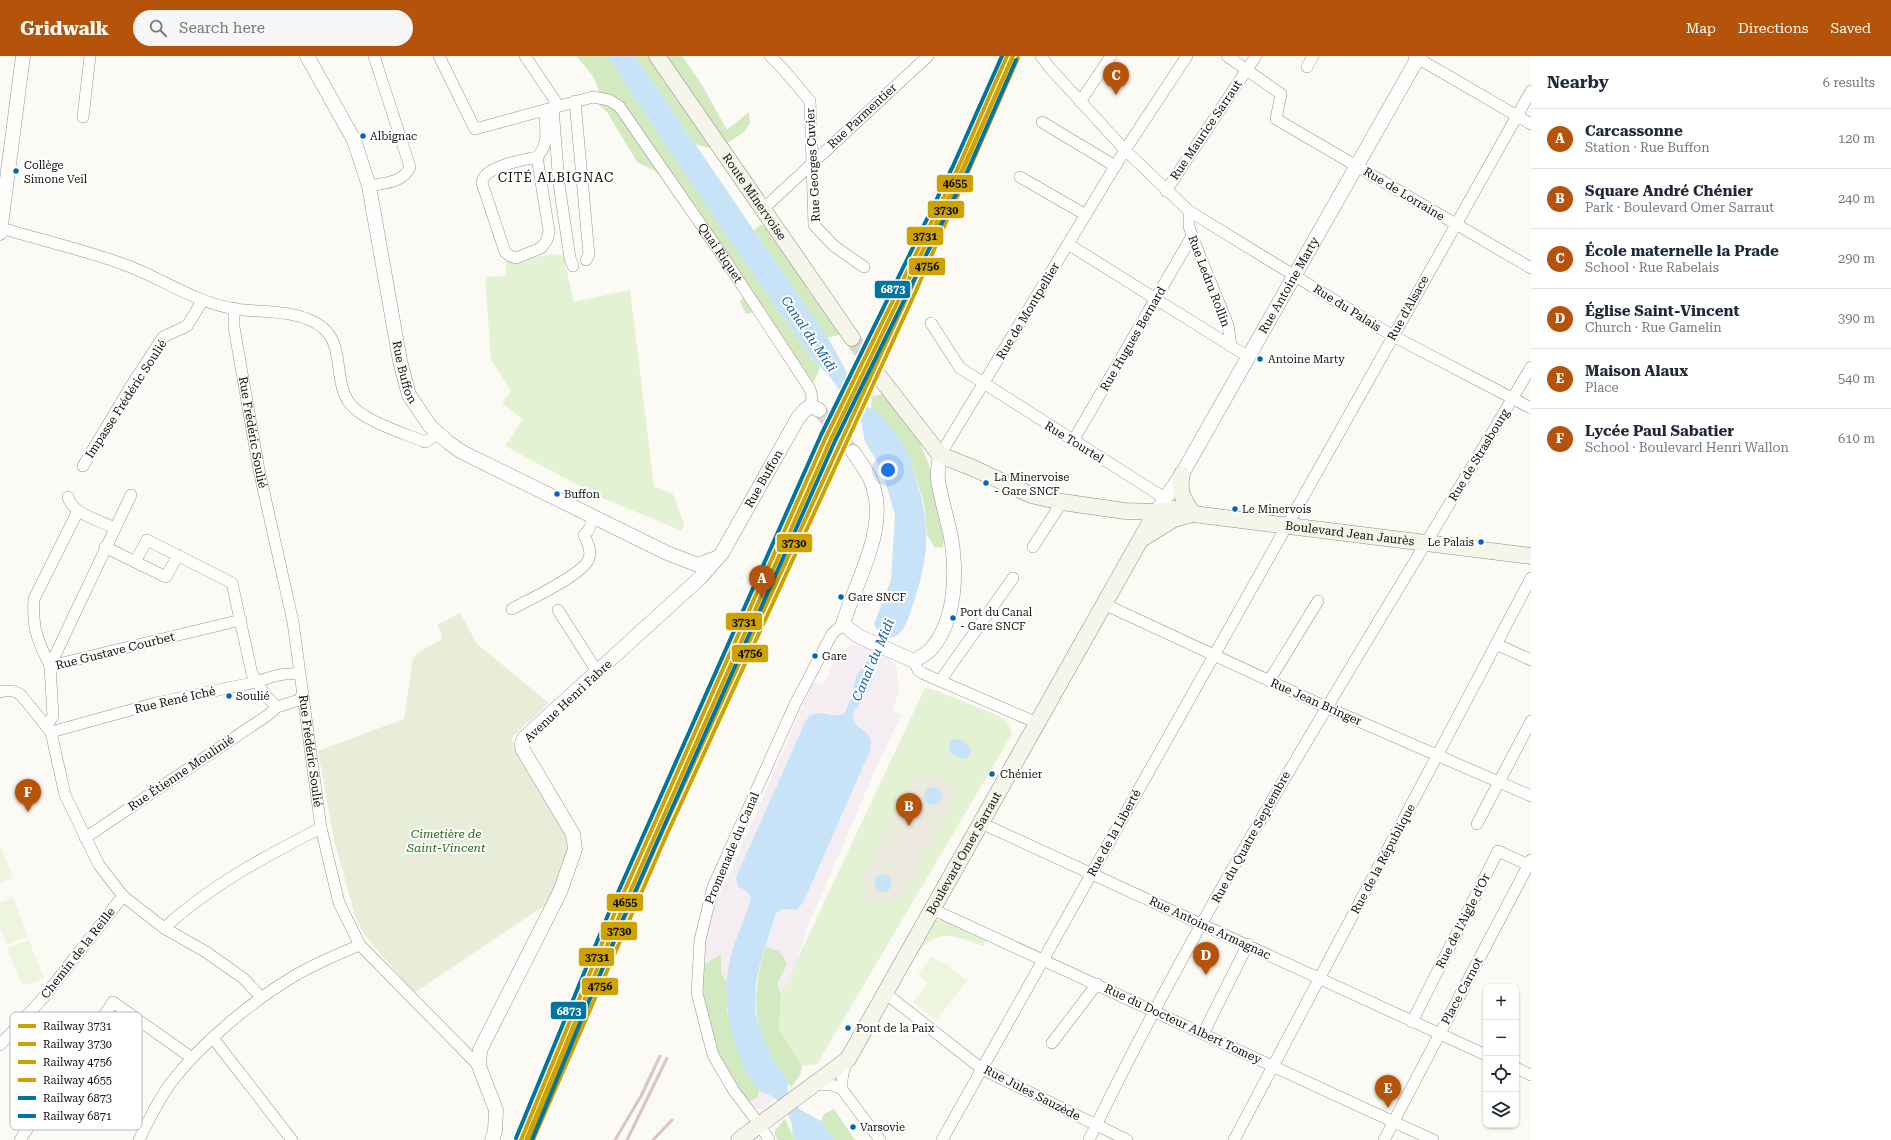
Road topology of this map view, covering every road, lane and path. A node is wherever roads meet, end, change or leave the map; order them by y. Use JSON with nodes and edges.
{"nodes":[{"id":1,"x":23,"y":56,"type":"edge"},
{"id":2,"x":90,"y":56,"type":"edge"},
{"id":3,"x":307,"y":56,"type":"edge"},
{"id":4,"x":374,"y":56,"type":"edge"},
{"id":5,"x":439,"y":56,"type":"edge"},
{"id":6,"x":525,"y":56,"type":"edge"},
{"id":7,"x":657,"y":56,"type":"edge"},
{"id":8,"x":770,"y":56,"type":"edge"},
{"id":9,"x":928,"y":56,"type":"edge"},
{"id":10,"x":1041,"y":56,"type":"edge"},
{"id":11,"x":1110,"y":56,"type":"edge"},
{"id":12,"x":1187,"y":56,"type":"edge"},
{"id":13,"x":1227,"y":56,"type":"edge"},
{"id":14,"x":1256,"y":56,"type":"edge"},
{"id":15,"x":1313,"y":56,"type":"edge"},
{"id":16,"x":1417,"y":57,"type":"edge"},
{"id":17,"x":1307,"y":67,"type":"dead end"},
{"id":18,"x":1246,"y":70,"type":"junction"},
{"id":19,"x":1531,"y":91,"type":"edge"},
{"id":20,"x":574,"y":101,"type":"junction"},
{"id":21,"x":1080,"y":102,"type":"junction"},
{"id":22,"x":552,"y":107,"type":"junction"},
{"id":23,"x":1517,"y":116,"type":"junction"},
{"id":24,"x":83,"y":117,"type":"dead end"},
{"id":25,"x":1276,"y":119,"type":"joint"},
{"id":26,"x":1042,"y":122,"type":"dead end"},
{"id":27,"x":1531,"y":124,"type":"edge"},
{"id":28,"x":1125,"y":150,"type":"junction"},
{"id":29,"x":537,"y":157,"type":"junction"},
{"id":30,"x":812,"y":164,"type":"junction"},
{"id":31,"x":1115,"y":166,"type":"junction"},
{"id":32,"x":1357,"y":166,"type":"junction"},
{"id":33,"x":1020,"y":176,"type":"dead end"},
{"id":34,"x":369,"y":186,"type":"junction"},
{"id":35,"x":1166,"y":191,"type":"junction"},
{"id":36,"x":762,"y":210,"type":"junction"},
{"id":37,"x":1188,"y":211,"type":"junction"},
{"id":38,"x":1086,"y":215,"type":"junction"},
{"id":39,"x":1456,"y":225,"type":"junction"},
{"id":40,"x":0,"y":231,"type":"edge"},
{"id":41,"x":1192,"y":236,"type":"junction"},
{"id":42,"x":1068,"y":244,"type":"junction"},
{"id":43,"x":586,"y":260,"type":"dead end"},
{"id":44,"x":573,"y":266,"type":"dead end"},
{"id":45,"x":864,"y":267,"type":"dead end"},
{"id":46,"x":1531,"y":268,"type":"edge"},
{"id":47,"x":1295,"y":275,"type":"junction"},
{"id":48,"x":1157,"y":298,"type":"junction"},
{"id":49,"x":203,"y":300,"type":"junction"},
{"id":50,"x":234,"y":308,"type":"junction"},
{"id":51,"x":931,"y":323,"type":"dead end"},
{"id":52,"x":1393,"y":336,"type":"junction"},
{"id":53,"x":852,"y":338,"type":"tunnel mouth"},
{"id":54,"x":1232,"y":346,"type":"junction"},
{"id":55,"x":1249,"y":357,"type":"junction"},
{"id":56,"x":1531,"y":367,"type":"edge"},
{"id":57,"x":878,"y":375,"type":"tunnel mouth"},
{"id":58,"x":983,"y":384,"type":"junction"},
{"id":59,"x":1513,"y":398,"type":"junction"},
{"id":60,"x":815,"y":408,"type":"joint"},
{"id":61,"x":1531,"y":408,"type":"edge"},
{"id":62,"x":438,"y":434,"type":"junction"},
{"id":63,"x":1073,"y":441,"type":"junction"},
{"id":64,"x":853,"y":452,"type":"tunnel mouth"},
{"id":65,"x":940,"y":456,"type":"junction"},
{"id":66,"x":83,"y":466,"type":"dead end"},
{"id":67,"x":1182,"y":474,"type":"junction"},
{"id":68,"x":131,"y":495,"type":"dead end"},
{"id":69,"x":68,"y":498,"type":"dead end"},
{"id":70,"x":1062,"y":502,"type":"junction"},
{"id":71,"x":1161,"y":506,"type":"junction"},
{"id":72,"x":78,"y":511,"type":"junction"},
{"id":73,"x":1125,"y":511,"type":"junction"},
{"id":74,"x":1193,"y":514,"type":"junction"},
{"id":75,"x":594,"y":517,"type":"junction"},
{"id":76,"x":1286,"y":526,"type":"junction"},
{"id":77,"x":115,"y":528,"type":"junction"},
{"id":78,"x":1140,"y":540,"type":"junction"},
{"id":79,"x":1426,"y":542,"type":"junction"},
{"id":80,"x":105,"y":547,"type":"junction"},
{"id":81,"x":1033,"y":547,"type":"dead end"},
{"id":82,"x":671,"y":554,"type":"junction"},
{"id":83,"x":178,"y":555,"type":"junction"},
{"id":84,"x":721,"y":555,"type":"junction"},
{"id":85,"x":1531,"y":556,"type":"edge"},
{"id":86,"x":136,"y":562,"type":"junction"},
{"id":87,"x":700,"y":578,"type":"junction"},
{"id":88,"x":1013,"y":578,"type":"dead end"},
{"id":89,"x":1531,"y":578,"type":"edge"},
{"id":90,"x":1318,"y":601,"type":"dead end"},
{"id":91,"x":1104,"y":604,"type":"junction"},
{"id":92,"x":512,"y":609,"type":"dead end"},
{"id":93,"x":558,"y":610,"type":"dead end"},
{"id":94,"x":241,"y":620,"type":"junction"},
{"id":95,"x":843,"y":624,"type":"junction"},
{"id":96,"x":1496,"y":644,"type":"junction"},
{"id":97,"x":1214,"y":656,"type":"junction"},
{"id":98,"x":1531,"y":660,"type":"edge"},
{"id":99,"x":914,"y":661,"type":"junction"},
{"id":100,"x":50,"y":666,"type":"junction"},
{"id":101,"x":598,"y":673,"type":"junction"},
{"id":102,"x":299,"y":674,"type":"junction"},
{"id":103,"x":940,"y":681,"type":"junction"},
{"id":104,"x":1269,"y":681,"type":"junction"},
{"id":105,"x":257,"y":682,"type":"junction"},
{"id":106,"x":0,"y":692,"type":"edge"},
{"id":107,"x":303,"y":693,"type":"junction"},
{"id":108,"x":277,"y":707,"type":"junction"},
{"id":109,"x":1326,"y":707,"type":"junction"},
{"id":110,"x":1531,"y":721,"type":"edge"},
{"id":111,"x":1037,"y":723,"type":"junction"},
{"id":112,"x":49,"y":730,"type":"junction"},
{"id":113,"x":1437,"y":755,"type":"junction"},
{"id":114,"x":1499,"y":782,"type":"junction"},
{"id":115,"x":1531,"y":796,"type":"edge"},
{"id":116,"x":981,"y":822,"type":"junction"},
{"id":117,"x":1477,"y":824,"type":"dead end"},
{"id":118,"x":321,"y":828,"type":"junction"},
{"id":119,"x":85,"y":838,"type":"junction"},
{"id":120,"x":1530,"y":863,"type":"edge"},
{"id":121,"x":1092,"y":873,"type":"junction"},
{"id":122,"x":123,"y":896,"type":"junction"},
{"id":123,"x":932,"y":909,"type":"junction"},
{"id":124,"x":1202,"y":923,"type":"junction"},
{"id":125,"x":164,"y":928,"type":"junction"},
{"id":126,"x":1248,"y":944,"type":"junction"},
{"id":127,"x":360,"y":945,"type":"junction"},
{"id":128,"x":1043,"y":960,"type":"junction"},
{"id":129,"x":1319,"y":979,"type":"junction"},
{"id":130,"x":1096,"y":984,"type":"junction"},
{"id":131,"x":885,"y":993,"type":"junction"},
{"id":132,"x":261,"y":997,"type":"junction"},
{"id":133,"x":1155,"y":1011,"type":"junction"},
{"id":134,"x":30,"y":1012,"type":"edge"},
{"id":135,"x":106,"y":1012,"type":"edge"},
{"id":136,"x":127,"y":1012,"type":"edge"},
{"id":137,"x":1412,"y":1022,"type":"junction"},
{"id":138,"x":142,"y":1023,"type":"edge"},
{"id":139,"x":1440,"y":1033,"type":"junction"},
{"id":140,"x":1203,"y":1034,"type":"junction"},
{"id":141,"x":10,"y":1035,"type":"edge"},
{"id":142,"x":214,"y":1038,"type":"junction"},
{"id":143,"x":1052,"y":1044,"type":"dead end"},
{"id":144,"x":0,"y":1046,"type":"edge"},
{"id":145,"x":1483,"y":1054,"type":"edge"},
{"id":146,"x":192,"y":1058,"type":"junction"},
{"id":147,"x":848,"y":1059,"type":"junction"},
{"id":148,"x":479,"y":1066,"type":"junction"},
{"id":149,"x":1273,"y":1066,"type":"junction"},
{"id":150,"x":982,"y":1069,"type":"junction"},
{"id":151,"x":1519,"y":1069,"type":"edge"},
{"id":152,"x":1531,"y":1075,"type":"edge"},
{"id":153,"x":813,"y":1084,"type":"junction"},
{"id":154,"x":841,"y":1088,"type":"junction"},
{"id":155,"x":1394,"y":1122,"type":"junction"},
{"id":156,"x":762,"y":1123,"type":"junction"},
{"id":157,"x":1096,"y":1125,"type":"junction"},
{"id":158,"x":27,"y":1130,"type":"edge"},
{"id":159,"x":20,"y":1140,"type":"edge"},
{"id":160,"x":139,"y":1140,"type":"edge"},
{"id":161,"x":292,"y":1140,"type":"edge"},
{"id":162,"x":492,"y":1140,"type":"edge"},
{"id":163,"x":739,"y":1140,"type":"edge"},
{"id":164,"x":769,"y":1140,"type":"edge"},
{"id":165,"x":880,"y":1140,"type":"edge"},
{"id":166,"x":942,"y":1140,"type":"edge"},
{"id":167,"x":1089,"y":1140,"type":"edge"},
{"id":168,"x":1128,"y":1140,"type":"edge"},
{"id":169,"x":1234,"y":1140,"type":"edge"},
{"id":170,"x":1384,"y":1140,"type":"edge"},
{"id":171,"x":1433,"y":1140,"type":"edge"}],
"edges":[{"from":1,"to":40,"type":"street"},
{"from":2,"to":24,"type":"street"},
{"from":3,"to":34,"type":"street","name":"Rue Buffon"},
{"from":4,"to":34,"type":"street"},
{"from":5,"to":22,"type":"street"},
{"from":6,"to":22,"type":"street"},
{"from":7,"to":36,"type":"main road","name":"Route Minervoise"},
{"from":8,"to":30,"type":"street","name":"Rue Georges Cuvier"},
{"from":9,"to":30,"type":"street","name":"Rue Parmentier"},
{"from":10,"to":21,"type":"street"},
{"from":11,"to":21,"type":"street"},
{"from":12,"to":28,"type":"street","name":"Rue de Montpellier"},
{"from":13,"to":18,"type":"street"},
{"from":14,"to":18,"type":"street","name":"Rue Maurice Sarraut"},
{"from":15,"to":17,"type":"street"},
{"from":16,"to":23,"type":"street"},
{"from":16,"to":32,"type":"street","name":"Rue Antoine Marty"},
{"from":18,"to":25,"type":"street","name":"Rue Maurice Sarraut"},
{"from":18,"to":35,"type":"street","name":"Rue Maurice Sarraut"},
{"from":19,"to":23,"type":"street","name":"Rue d'Alsace"},
{"from":20,"to":22,"type":"street"},
{"from":20,"to":43,"type":"street"},
{"from":20,"to":60,"type":"street","name":"Quai Riquet"},
{"from":21,"to":28,"type":"street"},
{"from":22,"to":29,"type":"street"},
{"from":22,"to":44,"type":"street"},
{"from":23,"to":27,"type":"street"},
{"from":23,"to":39,"type":"street","name":"Rue d'Alsace"},
{"from":25,"to":32,"type":"street","name":"Rue de Lorraine"},
{"from":26,"to":31,"type":"street"},
{"from":28,"to":31,"type":"street","name":"Rue de Montpellier"},
{"from":28,"to":35,"type":"street"},
{"from":29,"to":29,"type":"street"},
{"from":30,"to":36,"type":"street","name":"Rue Parmentier"},
{"from":30,"to":45,"type":"street","name":"Rue Georges Cuvier"},
{"from":31,"to":38,"type":"street","name":"Rue de Montpellier"},
{"from":32,"to":39,"type":"street","name":"Rue de Lorraine"},
{"from":32,"to":47,"type":"street","name":"Rue Antoine Marty"},
{"from":33,"to":38,"type":"street"},
{"from":34,"to":62,"type":"street","name":"Rue Buffon"},
{"from":35,"to":37,"type":"street"},
{"from":36,"to":53,"type":"main road","name":"Route Minervoise"},
{"from":37,"to":41,"type":"street","name":"Rue Ledru Rollin"},
{"from":37,"to":47,"type":"street","name":"Rue du Palais"},
{"from":38,"to":42,"type":"street","name":"Rue de Montpellier"},
{"from":39,"to":46,"type":"street","name":"Rue de Lorraine"},
{"from":39,"to":52,"type":"street","name":"Rue d'Alsace"},
{"from":40,"to":49,"type":"street"},
{"from":41,"to":48,"type":"street","name":"Rue Hugues Bernard"},
{"from":41,"to":54,"type":"street","name":"Rue Ledru Rollin"},
{"from":42,"to":48,"type":"street"},
{"from":42,"to":58,"type":"street","name":"Rue de Montpellier"},
{"from":47,"to":52,"type":"street","name":"Rue du Palais"},
{"from":47,"to":55,"type":"street","name":"Rue Antoine Marty"},
{"from":48,"to":54,"type":"street"},
{"from":48,"to":63,"type":"street","name":"Rue Hugues Bernard"},
{"from":49,"to":50,"type":"street"},
{"from":49,"to":66,"type":"street","name":"Impasse Frédéric Soulié"},
{"from":50,"to":62,"type":"street"},
{"from":50,"to":102,"type":"street","name":"Rue Frédéric Soulié"},
{"from":51,"to":58,"type":"street","name":"Rue Tourtel"},
{"from":52,"to":59,"type":"street","name":"Rue du Palais"},
{"from":52,"to":76,"type":"street","name":"Rue d'Alsace"},
{"from":54,"to":55,"type":"street"},
{"from":55,"to":67,"type":"street","name":"Rue Antoine Marty"},
{"from":56,"to":59,"type":"street","name":"Rue de Strasbourg"},
{"from":57,"to":65,"type":"main road"},
{"from":58,"to":63,"type":"street","name":"Rue Tourtel"},
{"from":58,"to":65,"type":"street","name":"Rue de Montpellier"},
{"from":59,"to":61,"type":"street","name":"Rue du Palais"},
{"from":59,"to":79,"type":"street","name":"Rue de Strasbourg"},
{"from":60,"to":84,"type":"street","name":"Rue Buffon"},
{"from":62,"to":75,"type":"street","name":"Rue Buffon"},
{"from":63,"to":71,"type":"street","name":"Rue Tourtel"},
{"from":64,"to":95,"type":"street"},
{"from":65,"to":70,"type":"main road"},
{"from":65,"to":99,"type":"street"},
{"from":67,"to":71,"type":"street","name":"Rue Antoine Marty"},
{"from":67,"to":74,"type":"main road"},
{"from":68,"to":77,"type":"street"},
{"from":69,"to":72,"type":"street"},
{"from":70,"to":73,"type":"main road"},
{"from":70,"to":81,"type":"street"},
{"from":71,"to":73,"type":"main road"},
{"from":71,"to":74,"type":"main road","name":"Boulevard Jean Jaurès"},
{"from":71,"to":78,"type":"main road","name":"Boulevard Omer Sarraut"},
{"from":72,"to":77,"type":"street"},
{"from":72,"to":100,"type":"street"},
{"from":73,"to":78,"type":"main road"},
{"from":74,"to":76,"type":"main road","name":"Boulevard Jean Jaurès"},
{"from":74,"to":78,"type":"main road","name":"Boulevard Jean Jaurès"},
{"from":75,"to":82,"type":"street","name":"Rue Buffon"},
{"from":75,"to":92,"type":"street"},
{"from":76,"to":79,"type":"main road","name":"Boulevard Jean Jaurès"},
{"from":76,"to":97,"type":"street","name":"Rue de la Liberté"},
{"from":77,"to":80,"type":"street"},
{"from":78,"to":91,"type":"main road","name":"Boulevard Omer Sarraut"},
{"from":79,"to":85,"type":"main road","name":"Boulevard Jean Jaurès"},
{"from":79,"to":109,"type":"street","name":"Rue du Quatre Septembre"},
{"from":80,"to":86,"type":"street"},
{"from":80,"to":100,"type":"street"},
{"from":82,"to":84,"type":"street","name":"Rue Buffon"},
{"from":82,"to":87,"type":"street","name":"Rue Buffon"},
{"from":83,"to":86,"type":"street"},
{"from":83,"to":86,"type":"street"},
{"from":83,"to":94,"type":"street"},
{"from":84,"to":87,"type":"street","name":"Rue Buffon"},
{"from":87,"to":101,"type":"street","name":"Avenue Henri Fabre"},
{"from":88,"to":103,"type":"street"},
{"from":89,"to":96,"type":"street","name":"Rue de la République"},
{"from":90,"to":104,"type":"street"},
{"from":91,"to":97,"type":"street","name":"Rue Jean Bringer"},
{"from":91,"to":111,"type":"main road","name":"Boulevard Omer Sarraut"},
{"from":93,"to":101,"type":"street"},
{"from":94,"to":100,"type":"street","name":"Rue Gustave Courbet"},
{"from":94,"to":105,"type":"street"},
{"from":95,"to":99,"type":"street"},
{"from":95,"to":156,"type":"street","name":"Promenade du Canal"},
{"from":96,"to":98,"type":"street"},
{"from":96,"to":113,"type":"street","name":"Rue de la République"},
{"from":97,"to":104,"type":"street","name":"Rue Jean Bringer"},
{"from":97,"to":121,"type":"street","name":"Rue de la Liberté"},
{"from":99,"to":103,"type":"street"},
{"from":100,"to":112,"type":"street","name":"Rue Gustave Courbet"},
{"from":101,"to":148,"type":"street","name":"Avenue Henri Fabre"},
{"from":102,"to":105,"type":"street","name":"Rue René Iché"},
{"from":102,"to":107,"type":"street","name":"Rue Frédéric Soulié"},
{"from":103,"to":111,"type":"street"},
{"from":104,"to":109,"type":"street","name":"Rue Jean Bringer"},
{"from":105,"to":108,"type":"street"},
{"from":105,"to":112,"type":"street","name":"Rue René Iché"},
{"from":106,"to":112,"type":"street"},
{"from":107,"to":108,"type":"street"},
{"from":107,"to":118,"type":"street","name":"Rue Frédéric Soulié"},
{"from":108,"to":119,"type":"street","name":"Rue Étienne Moulinié"},
{"from":109,"to":113,"type":"street","name":"Rue Jean Bringer"},
{"from":109,"to":124,"type":"street","name":"Rue du Quatre Septembre"},
{"from":110,"to":114,"type":"street"},
{"from":111,"to":116,"type":"main road","name":"Boulevard Omer Sarraut"},
{"from":112,"to":119,"type":"street"},
{"from":113,"to":114,"type":"street","name":"Rue Jean Bringer"},
{"from":113,"to":129,"type":"street","name":"Rue de la République"},
{"from":114,"to":115,"type":"street","name":"Rue Jean Bringer"},
{"from":114,"to":117,"type":"street"},
{"from":116,"to":121,"type":"street","name":"Rue Antoine Armagnac"},
{"from":116,"to":123,"type":"main road","name":"Boulevard Omer Sarraut"},
{"from":118,"to":125,"type":"street"},
{"from":118,"to":127,"type":"street","name":"Rue Frédéric Soulié"},
{"from":119,"to":122,"type":"street"},
{"from":120,"to":137,"type":"street","name":"Rue de l'Aigle d'Or"},
{"from":120,"to":139,"type":"street","name":"Place Carnot"},
{"from":121,"to":124,"type":"street","name":"Rue Antoine Armagnac"},
{"from":121,"to":128,"type":"street","name":"Rue de la Liberté"},
{"from":122,"to":125,"type":"street"},
{"from":122,"to":134,"type":"street","name":"Chemin de la Reille"},
{"from":123,"to":128,"type":"street","name":"Rue du Docteur Albert Tomey"},
{"from":123,"to":131,"type":"main road","name":"Boulevard Omer Sarraut"},
{"from":124,"to":126,"type":"street","name":"Rue Antoine Armagnac"},
{"from":124,"to":133,"type":"street","name":"Rue du Quatre Septembre"},
{"from":125,"to":132,"type":"street"},
{"from":126,"to":129,"type":"street","name":"Rue Antoine Armagnac"},
{"from":126,"to":140,"type":"street"},
{"from":127,"to":132,"type":"street"},
{"from":127,"to":148,"type":"street","name":"Rue Frédéric Soulié"},
{"from":128,"to":130,"type":"street","name":"Rue du Docteur Albert Tomey"},
{"from":128,"to":150,"type":"street","name":"Rue de la Liberté"},
{"from":129,"to":137,"type":"street","name":"Rue Antoine Armagnac"},
{"from":129,"to":149,"type":"street","name":"Rue de la République"},
{"from":130,"to":133,"type":"street","name":"Rue du Docteur Albert Tomey"},
{"from":130,"to":143,"type":"street"},
{"from":131,"to":147,"type":"main road","name":"Boulevard Omer Sarraut"},
{"from":131,"to":150,"type":"street","name":"Rue Jules Sauzède"},
{"from":132,"to":142,"type":"street"},
{"from":133,"to":140,"type":"street","name":"Rue du Docteur Albert Tomey"},
{"from":133,"to":157,"type":"street","name":"Rue du Quatre Septembre"},
{"from":135,"to":136,"type":"street"},
{"from":137,"to":139,"type":"street","name":"Rue Antoine Armagnac"},
{"from":138,"to":146,"type":"street"},
{"from":139,"to":145,"type":"street","name":"Place Carnot"},
{"from":139,"to":155,"type":"street"},
{"from":140,"to":149,"type":"street","name":"Rue du Docteur Albert Tomey"},
{"from":141,"to":144,"type":"street","name":"Chemin de la Reille"},
{"from":142,"to":146,"type":"street"},
{"from":142,"to":161,"type":"street"},
{"from":146,"to":160,"type":"street"},
{"from":147,"to":153,"type":"main road","name":"Boulevard Omer Sarraut"},
{"from":147,"to":154,"type":"street"},
{"from":148,"to":162,"type":"street","name":"Rue Frédéric Soulié"},
{"from":149,"to":155,"type":"street","name":"Rue du Docteur Albert Tomey"},
{"from":149,"to":169,"type":"street","name":"Rue de la République"},
{"from":150,"to":157,"type":"street","name":"Rue Jules Sauzède"},
{"from":150,"to":166,"type":"street","name":"Rue de la Liberté"},
{"from":151,"to":152,"type":"street"},
{"from":153,"to":154,"type":"street"},
{"from":153,"to":156,"type":"main road","name":"Boulevard Omer Sarraut"},
{"from":154,"to":165,"type":"street"},
{"from":155,"to":170,"type":"street"},
{"from":155,"to":171,"type":"street","name":"Rue du Docteur Albert Tomey"},
{"from":156,"to":163,"type":"main road"},
{"from":156,"to":164,"type":"street","name":"Promenade du Canal"},
{"from":157,"to":167,"type":"street","name":"Rue du Quatre Septembre"},
{"from":157,"to":168,"type":"street","name":"Rue Jules Sauzède"},
{"from":158,"to":159,"type":"street"}]}
